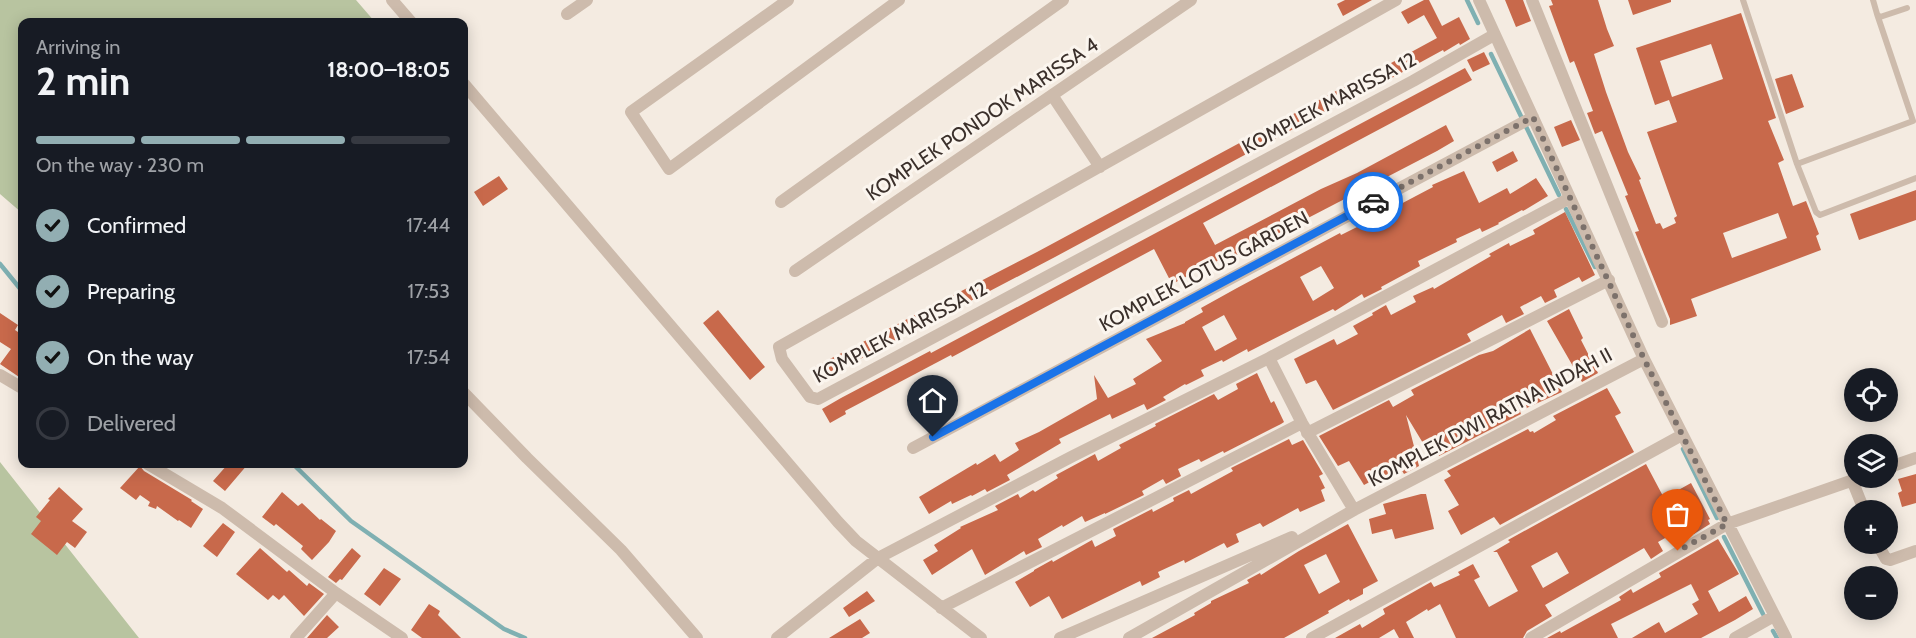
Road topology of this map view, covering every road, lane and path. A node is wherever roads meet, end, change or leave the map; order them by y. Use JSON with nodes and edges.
{"nodes":[{"id":1,"x":392,"y":0,"type":"edge"},
{"id":2,"x":587,"y":0,"type":"edge"},
{"id":3,"x":788,"y":0,"type":"edge"},
{"id":4,"x":899,"y":0,"type":"edge"},
{"id":5,"x":1064,"y":0,"type":"edge"},
{"id":6,"x":1191,"y":0,"type":"edge"},
{"id":7,"x":1396,"y":0,"type":"edge"},
{"id":8,"x":1479,"y":0,"type":"edge"},
{"id":9,"x":1532,"y":0,"type":"edge"},
{"id":10,"x":1743,"y":0,"type":"edge"},
{"id":11,"x":1873,"y":0,"type":"edge"},
{"id":12,"x":1907,"y":8,"type":"dead end"},
{"id":13,"x":567,"y":14,"type":"dead end"},
{"id":14,"x":1877,"y":14,"type":"junction"},
{"id":15,"x":408,"y":18,"type":"edge"},
{"id":16,"x":1494,"y":35,"type":"junction"},
{"id":17,"x":468,"y":89,"type":"edge"},
{"id":18,"x":1052,"y":94,"type":"junction"},
{"id":19,"x":1533,"y":117,"type":"junction"},
{"id":20,"x":1915,"y":120,"type":"edge"},
{"id":21,"x":1797,"y":164,"type":"junction"},
{"id":22,"x":1100,"y":167,"type":"junction"},
{"id":23,"x":1916,"y":178,"type":"edge"},
{"id":24,"x":1570,"y":198,"type":"junction"},
{"id":25,"x":781,"y":202,"type":"dead end"},
{"id":26,"x":795,"y":271,"type":"dead end"},
{"id":27,"x":1609,"y":280,"type":"junction"},
{"id":28,"x":1662,"y":322,"type":"dead end"},
{"id":29,"x":1269,"y":358,"type":"junction"},
{"id":30,"x":1644,"y":359,"type":"junction"},
{"id":31,"x":0,"y":375,"type":"edge"},
{"id":32,"x":18,"y":386,"type":"edge"},
{"id":33,"x":468,"y":397,"type":"edge"},
{"id":34,"x":1304,"y":428,"type":"junction"},
{"id":35,"x":1683,"y":435,"type":"junction"},
{"id":36,"x":913,"y":448,"type":"dead end"},
{"id":37,"x":1916,"y":458,"type":"edge"},
{"id":38,"x":1898,"y":464,"type":"edge"},
{"id":39,"x":155,"y":468,"type":"edge"},
{"id":40,"x":1844,"y":484,"type":"edge"},
{"id":41,"x":1354,"y":510,"type":"junction"},
{"id":42,"x":1727,"y":524,"type":"junction"},
{"id":43,"x":1916,"y":551,"type":"edge"},
{"id":44,"x":1883,"y":554,"type":"edge"},
{"id":45,"x":878,"y":558,"type":"junction"},
{"id":46,"x":336,"y":593,"type":"junction"},
{"id":47,"x":941,"y":608,"type":"junction"},
{"id":48,"x":1774,"y":616,"type":"junction"},
{"id":49,"x":396,"y":636,"type":"edge"},
{"id":50,"x":296,"y":638,"type":"edge"},
{"id":51,"x":697,"y":638,"type":"edge"},
{"id":52,"x":777,"y":638,"type":"edge"},
{"id":53,"x":981,"y":638,"type":"edge"},
{"id":54,"x":1060,"y":638,"type":"edge"},
{"id":55,"x":1129,"y":638,"type":"edge"},
{"id":56,"x":1312,"y":638,"type":"edge"},
{"id":57,"x":1531,"y":638,"type":"edge"},
{"id":58,"x":1735,"y":638,"type":"edge"},
{"id":59,"x":1786,"y":638,"type":"edge"}],
"edges":[{"from":1,"to":15,"type":"street"},
{"from":2,"to":13,"type":"street"},
{"from":3,"to":4,"type":"street"},
{"from":5,"to":25,"type":"street"},
{"from":6,"to":18,"type":"street","name":"KOMPLEK PONDOK MARISSA 4"},
{"from":7,"to":22,"type":"street","name":"KOMPLEK MARISSA 12"},
{"from":8,"to":16,"type":"street"},
{"from":9,"to":28,"type":"street"},
{"from":10,"to":21,"type":"lane"},
{"from":11,"to":14,"type":"lane"},
{"from":12,"to":14,"type":"lane"},
{"from":14,"to":20,"type":"lane"},
{"from":16,"to":19,"type":"street"},
{"from":16,"to":22,"type":"street","name":"KOMPLEK MARISSA 12"},
{"from":17,"to":45,"type":"street"},
{"from":18,"to":22,"type":"street"},
{"from":18,"to":26,"type":"street","name":"KOMPLEK PONDOK MARISSA 4"},
{"from":19,"to":24,"type":"street"},
{"from":19,"to":36,"type":"street","name":"KOMPLEK LOTUS GARDEN"},
{"from":20,"to":21,"type":"lane"},
{"from":21,"to":23,"type":"lane"},
{"from":24,"to":27,"type":"street"},
{"from":24,"to":29,"type":"street"},
{"from":27,"to":30,"type":"street"},
{"from":27,"to":34,"type":"street"},
{"from":29,"to":34,"type":"street"},
{"from":29,"to":45,"type":"street"},
{"from":30,"to":35,"type":"street"},
{"from":30,"to":41,"type":"street","name":"KOMPLEK DWI RATNA INDAH II"},
{"from":31,"to":32,"type":"street"},
{"from":33,"to":51,"type":"street"},
{"from":34,"to":41,"type":"street"},
{"from":34,"to":47,"type":"street"},
{"from":35,"to":42,"type":"street"},
{"from":35,"to":56,"type":"street"},
{"from":37,"to":38,"type":"street"},
{"from":39,"to":46,"type":"street"},
{"from":40,"to":42,"type":"street"},
{"from":41,"to":54,"type":"street"},
{"from":41,"to":55,"type":"street"},
{"from":42,"to":48,"type":"street"},
{"from":42,"to":57,"type":"street"},
{"from":43,"to":44,"type":"street"},
{"from":45,"to":47,"type":"street"},
{"from":45,"to":52,"type":"street"},
{"from":46,"to":49,"type":"street"},
{"from":46,"to":50,"type":"street"},
{"from":47,"to":53,"type":"street"},
{"from":48,"to":58,"type":"street"},
{"from":48,"to":59,"type":"street"}]}
